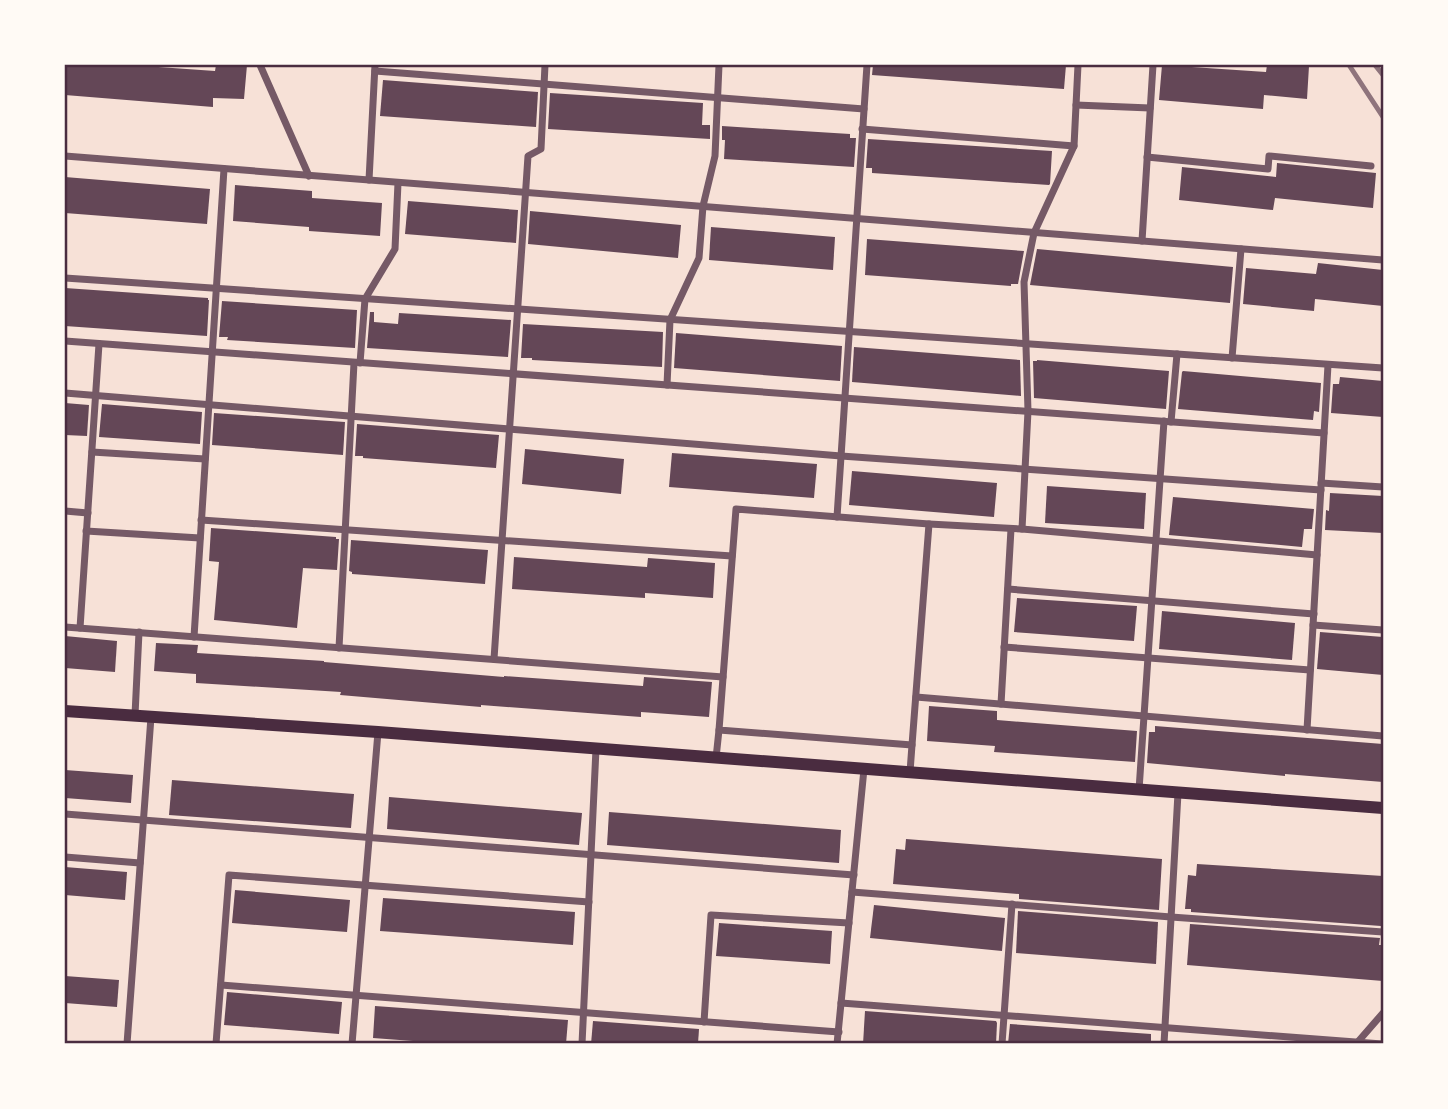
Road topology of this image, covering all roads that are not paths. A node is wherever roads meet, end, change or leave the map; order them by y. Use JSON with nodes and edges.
{"nodes":[{"id":1,"x":260,"y":65,"type":"edge"},
{"id":2,"x":545,"y":65,"type":"edge"},
{"id":3,"x":719,"y":65,"type":"edge"},
{"id":4,"x":867,"y":65,"type":"edge"},
{"id":5,"x":1078,"y":65,"type":"edge"},
{"id":6,"x":1153,"y":65,"type":"edge"},
{"id":7,"x":375,"y":68,"type":"edge"},
{"id":8,"x":544,"y":84,"type":"junction"},
{"id":9,"x":717,"y":98,"type":"junction"},
{"id":10,"x":1076,"y":105,"type":"junction"},
{"id":11,"x":1150,"y":108,"type":"junction"},
{"id":12,"x":864,"y":109,"type":"junction"},
{"id":13,"x":862,"y":129,"type":"junction"},
{"id":14,"x":1074,"y":146,"type":"junction"},
{"id":15,"x":65,"y":156,"type":"edge"},
{"id":16,"x":1147,"y":156,"type":"junction"},
{"id":17,"x":1371,"y":166,"type":"dead end"},
{"id":18,"x":224,"y":169,"type":"junction"},
{"id":19,"x":309,"y":176,"type":"junction"},
{"id":20,"x":369,"y":180,"type":"junction"},
{"id":21,"x":398,"y":183,"type":"junction"},
{"id":22,"x":525,"y":192,"type":"junction"},
{"id":23,"x":703,"y":206,"type":"junction"},
{"id":24,"x":856,"y":219,"type":"junction"},
{"id":25,"x":1034,"y":233,"type":"junction"},
{"id":26,"x":1142,"y":241,"type":"junction"},
{"id":27,"x":1241,"y":249,"type":"junction"},
{"id":28,"x":1383,"y":260,"type":"edge"},
{"id":29,"x":65,"y":278,"type":"edge"},
{"id":30,"x":216,"y":288,"type":"junction"},
{"id":31,"x":365,"y":299,"type":"junction"},
{"id":32,"x":518,"y":309,"type":"junction"},
{"id":33,"x":670,"y":320,"type":"junction"},
{"id":34,"x":849,"y":332,"type":"junction"},
{"id":35,"x":65,"y":341,"type":"edge"},
{"id":36,"x":1026,"y":343,"type":"junction"},
{"id":37,"x":99,"y":344,"type":"junction"},
{"id":38,"x":212,"y":352,"type":"junction"},
{"id":39,"x":1177,"y":354,"type":"junction"},
{"id":40,"x":1232,"y":358,"type":"junction"},
{"id":41,"x":357,"y":363,"type":"junction"},
{"id":42,"x":1328,"y":365,"type":"junction"},
{"id":43,"x":1383,"y":369,"type":"edge"},
{"id":44,"x":513,"y":374,"type":"junction"},
{"id":45,"x":667,"y":385,"type":"junction"},
{"id":46,"x":65,"y":393,"type":"edge"},
{"id":47,"x":95,"y":396,"type":"junction"},
{"id":48,"x":845,"y":398,"type":"junction"},
{"id":49,"x":209,"y":404,"type":"junction"},
{"id":50,"x":1028,"y":411,"type":"junction"},
{"id":51,"x":351,"y":416,"type":"junction"},
{"id":52,"x":1168,"y":422,"type":"junction"},
{"id":53,"x":510,"y":429,"type":"junction"},
{"id":54,"x":1324,"y":433,"type":"junction"},
{"id":55,"x":92,"y":452,"type":"junction"},
{"id":56,"x":841,"y":456,"type":"junction"},
{"id":57,"x":205,"y":459,"type":"junction"},
{"id":58,"x":1025,"y":469,"type":"junction"},
{"id":59,"x":1160,"y":479,"type":"junction"},
{"id":60,"x":1321,"y":486,"type":"junction"},
{"id":61,"x":1383,"y":487,"type":"edge"},
{"id":62,"x":65,"y":511,"type":"edge"},
{"id":63,"x":88,"y":513,"type":"junction"},
{"id":64,"x":837,"y":517,"type":"junction"},
{"id":65,"x":201,"y":520,"type":"junction"},
{"id":66,"x":929,"y":524,"type":"junction"},
{"id":67,"x":1012,"y":529,"type":"junction"},
{"id":68,"x":1022,"y":529,"type":"junction"},
{"id":69,"x":345,"y":530,"type":"junction"},
{"id":70,"x":86,"y":531,"type":"junction"},
{"id":71,"x":200,"y":538,"type":"junction"},
{"id":72,"x":502,"y":540,"type":"junction"},
{"id":73,"x":1156,"y":541,"type":"junction"},
{"id":74,"x":1317,"y":555,"type":"junction"},
{"id":75,"x":732,"y":556,"type":"junction"},
{"id":76,"x":1008,"y":589,"type":"junction"},
{"id":77,"x":1152,"y":601,"type":"junction"},
{"id":78,"x":1314,"y":614,"type":"junction"},
{"id":79,"x":1313,"y":625,"type":"junction"},
{"id":80,"x":65,"y":627,"type":"edge"},
{"id":81,"x":80,"y":628,"type":"junction"},
{"id":82,"x":1383,"y":630,"type":"edge"},
{"id":83,"x":139,"y":632,"type":"junction"},
{"id":84,"x":194,"y":636,"type":"junction"},
{"id":85,"x":1004,"y":647,"type":"junction"},
{"id":86,"x":339,"y":648,"type":"junction"},
{"id":87,"x":1148,"y":658,"type":"junction"},
{"id":88,"x":494,"y":659,"type":"junction"},
{"id":89,"x":1310,"y":670,"type":"junction"},
{"id":90,"x":723,"y":677,"type":"junction"},
{"id":91,"x":916,"y":697,"type":"junction"},
{"id":92,"x":1000,"y":704,"type":"junction"},
{"id":93,"x":65,"y":711,"type":"edge"},
{"id":94,"x":135,"y":715,"type":"junction"},
{"id":95,"x":151,"y":716,"type":"junction"},
{"id":96,"x":1144,"y":716,"type":"junction"},
{"id":97,"x":719,"y":730,"type":"junction"},
{"id":98,"x":1307,"y":730,"type":"junction"},
{"id":99,"x":378,"y":732,"type":"junction"},
{"id":100,"x":1383,"y":736,"type":"edge"},
{"id":101,"x":912,"y":745,"type":"junction"},
{"id":102,"x":596,"y":749,"type":"junction"},
{"id":103,"x":716,"y":758,"type":"junction"},
{"id":104,"x":864,"y":769,"type":"junction"},
{"id":105,"x":910,"y":772,"type":"junction"},
{"id":106,"x":1139,"y":790,"type":"junction"},
{"id":107,"x":1178,"y":793,"type":"junction"},
{"id":108,"x":1383,"y":808,"type":"edge"},
{"id":109,"x":65,"y":814,"type":"edge"},
{"id":110,"x":143,"y":820,"type":"junction"},
{"id":111,"x":369,"y":838,"type":"junction"},
{"id":112,"x":591,"y":855,"type":"junction"},
{"id":113,"x":65,"y":857,"type":"edge"},
{"id":114,"x":140,"y":863,"type":"junction"},
{"id":115,"x":854,"y":875,"type":"junction"},
{"id":116,"x":365,"y":885,"type":"junction"},
{"id":117,"x":852,"y":892,"type":"junction"},
{"id":118,"x":589,"y":902,"type":"junction"},
{"id":119,"x":1012,"y":904,"type":"junction"},
{"id":120,"x":1171,"y":917,"type":"junction"},
{"id":121,"x":849,"y":923,"type":"junction"},
{"id":122,"x":1383,"y":932,"type":"edge"},
{"id":123,"x":221,"y":985,"type":"junction"},
{"id":124,"x":356,"y":996,"type":"junction"},
{"id":125,"x":842,"y":1003,"type":"junction"},
{"id":126,"x":583,"y":1013,"type":"junction"},
{"id":127,"x":1383,"y":1013,"type":"edge"},
{"id":128,"x":1006,"y":1015,"type":"junction"},
{"id":129,"x":704,"y":1022,"type":"junction"},
{"id":130,"x":1165,"y":1027,"type":"junction"},
{"id":131,"x":839,"y":1032,"type":"junction"},
{"id":132,"x":1356,"y":1043,"type":"edge"},
{"id":133,"x":127,"y":1044,"type":"edge"},
{"id":134,"x":216,"y":1044,"type":"edge"},
{"id":135,"x":352,"y":1044,"type":"edge"},
{"id":136,"x":582,"y":1044,"type":"edge"},
{"id":137,"x":838,"y":1044,"type":"edge"},
{"id":138,"x":1002,"y":1044,"type":"edge"},
{"id":139,"x":1164,"y":1044,"type":"edge"},
{"id":140,"x":1382,"y":1044,"type":"edge"}],
"edges":[{"from":1,"to":19,"type":"street"},
{"from":2,"to":8,"type":"street"},
{"from":3,"to":9,"type":"street"},
{"from":4,"to":12,"type":"street"},
{"from":5,"to":10,"type":"street"},
{"from":6,"to":11,"type":"street"},
{"from":7,"to":8,"type":"street"},
{"from":7,"to":20,"type":"street"},
{"from":8,"to":9,"type":"street"},
{"from":8,"to":22,"type":"street"},
{"from":9,"to":12,"type":"street"},
{"from":9,"to":23,"type":"street"},
{"from":10,"to":11,"type":"street"},
{"from":10,"to":14,"type":"street"},
{"from":11,"to":16,"type":"street"},
{"from":12,"to":13,"type":"street"},
{"from":13,"to":14,"type":"street"},
{"from":13,"to":24,"type":"street"},
{"from":14,"to":25,"type":"street"},
{"from":15,"to":18,"type":"street"},
{"from":16,"to":17,"type":"street"},
{"from":16,"to":26,"type":"street"},
{"from":18,"to":19,"type":"street"},
{"from":18,"to":30,"type":"street"},
{"from":19,"to":20,"type":"street"},
{"from":20,"to":21,"type":"street"},
{"from":21,"to":22,"type":"street"},
{"from":21,"to":31,"type":"street"},
{"from":22,"to":23,"type":"street"},
{"from":22,"to":32,"type":"street"},
{"from":23,"to":24,"type":"street"},
{"from":23,"to":33,"type":"street"},
{"from":24,"to":25,"type":"street"},
{"from":24,"to":34,"type":"street"},
{"from":25,"to":26,"type":"street"},
{"from":25,"to":36,"type":"street"},
{"from":26,"to":27,"type":"street"},
{"from":27,"to":28,"type":"street"},
{"from":27,"to":40,"type":"street"},
{"from":29,"to":30,"type":"street"},
{"from":30,"to":31,"type":"street"},
{"from":30,"to":38,"type":"street"},
{"from":31,"to":32,"type":"street"},
{"from":31,"to":41,"type":"street"},
{"from":32,"to":33,"type":"street"},
{"from":32,"to":44,"type":"street"},
{"from":33,"to":34,"type":"street"},
{"from":33,"to":45,"type":"street"},
{"from":34,"to":36,"type":"street"},
{"from":34,"to":48,"type":"street"},
{"from":35,"to":37,"type":"street"},
{"from":36,"to":39,"type":"street"},
{"from":36,"to":50,"type":"street"},
{"from":37,"to":38,"type":"street"},
{"from":37,"to":47,"type":"street"},
{"from":38,"to":41,"type":"street"},
{"from":38,"to":49,"type":"street"},
{"from":39,"to":40,"type":"street"},
{"from":39,"to":52,"type":"street"},
{"from":40,"to":42,"type":"street"},
{"from":41,"to":44,"type":"street"},
{"from":41,"to":51,"type":"street"},
{"from":42,"to":43,"type":"street"},
{"from":42,"to":54,"type":"street"},
{"from":44,"to":45,"type":"street"},
{"from":44,"to":53,"type":"street"},
{"from":45,"to":48,"type":"street"},
{"from":46,"to":47,"type":"street"},
{"from":47,"to":49,"type":"street"},
{"from":47,"to":55,"type":"street"},
{"from":48,"to":50,"type":"street"},
{"from":48,"to":56,"type":"street"},
{"from":49,"to":51,"type":"street"},
{"from":49,"to":57,"type":"street"},
{"from":50,"to":52,"type":"street"},
{"from":50,"to":58,"type":"street"},
{"from":51,"to":53,"type":"street"},
{"from":51,"to":69,"type":"street"},
{"from":52,"to":54,"type":"street"},
{"from":52,"to":59,"type":"street"},
{"from":53,"to":56,"type":"street"},
{"from":53,"to":72,"type":"street"},
{"from":54,"to":60,"type":"street"},
{"from":55,"to":57,"type":"street"},
{"from":55,"to":63,"type":"street"},
{"from":56,"to":58,"type":"street"},
{"from":56,"to":64,"type":"street"},
{"from":57,"to":65,"type":"street"},
{"from":58,"to":59,"type":"street"},
{"from":58,"to":68,"type":"street"},
{"from":59,"to":60,"type":"street"},
{"from":59,"to":73,"type":"street"},
{"from":60,"to":61,"type":"street"},
{"from":60,"to":74,"type":"street"},
{"from":62,"to":63,"type":"street"},
{"from":63,"to":70,"type":"street"},
{"from":64,"to":66,"type":"street"},
{"from":64,"to":75,"type":"street"},
{"from":65,"to":69,"type":"street"},
{"from":65,"to":71,"type":"street"},
{"from":66,"to":67,"type":"street"},
{"from":66,"to":91,"type":"street"},
{"from":67,"to":68,"type":"street"},
{"from":67,"to":76,"type":"street"},
{"from":68,"to":73,"type":"street"},
{"from":69,"to":72,"type":"street"},
{"from":69,"to":86,"type":"street"},
{"from":70,"to":71,"type":"street"},
{"from":70,"to":81,"type":"street"},
{"from":71,"to":84,"type":"street"},
{"from":72,"to":75,"type":"street"},
{"from":72,"to":88,"type":"street"},
{"from":73,"to":74,"type":"street"},
{"from":73,"to":77,"type":"street"},
{"from":74,"to":78,"type":"street"},
{"from":75,"to":90,"type":"street"},
{"from":76,"to":77,"type":"street"},
{"from":76,"to":85,"type":"street"},
{"from":77,"to":78,"type":"street"},
{"from":77,"to":87,"type":"street"},
{"from":78,"to":79,"type":"street"},
{"from":79,"to":82,"type":"street"},
{"from":79,"to":89,"type":"street"},
{"from":80,"to":81,"type":"street"},
{"from":81,"to":83,"type":"street"},
{"from":83,"to":84,"type":"street"},
{"from":83,"to":94,"type":"street"},
{"from":84,"to":86,"type":"street"},
{"from":85,"to":87,"type":"street"},
{"from":85,"to":92,"type":"street"},
{"from":86,"to":88,"type":"street"},
{"from":87,"to":89,"type":"street"},
{"from":87,"to":96,"type":"street"},
{"from":88,"to":90,"type":"street"},
{"from":89,"to":98,"type":"street"},
{"from":90,"to":97,"type":"street"},
{"from":91,"to":92,"type":"street"},
{"from":91,"to":101,"type":"street"},
{"from":92,"to":96,"type":"street"},
{"from":93,"to":94,"type":"main road"},
{"from":94,"to":95,"type":"main road"},
{"from":95,"to":99,"type":"main road"},
{"from":95,"to":110,"type":"street"},
{"from":96,"to":98,"type":"street"},
{"from":96,"to":106,"type":"street"},
{"from":97,"to":101,"type":"street"},
{"from":97,"to":103,"type":"street"},
{"from":98,"to":100,"type":"street"},
{"from":99,"to":102,"type":"main road"},
{"from":99,"to":111,"type":"street"},
{"from":101,"to":105,"type":"street"},
{"from":102,"to":103,"type":"main road"},
{"from":102,"to":112,"type":"street"},
{"from":103,"to":104,"type":"main road"},
{"from":104,"to":105,"type":"main road"},
{"from":104,"to":115,"type":"street"},
{"from":105,"to":106,"type":"main road"},
{"from":106,"to":107,"type":"main road"},
{"from":107,"to":108,"type":"main road"},
{"from":107,"to":120,"type":"street"},
{"from":109,"to":110,"type":"street"},
{"from":110,"to":111,"type":"street"},
{"from":110,"to":114,"type":"street"},
{"from":111,"to":112,"type":"street"},
{"from":111,"to":116,"type":"street"},
{"from":112,"to":115,"type":"street"},
{"from":112,"to":118,"type":"street"},
{"from":113,"to":114,"type":"street"},
{"from":114,"to":133,"type":"street"},
{"from":115,"to":117,"type":"street"},
{"from":116,"to":118,"type":"street"},
{"from":116,"to":123,"type":"street"},
{"from":116,"to":124,"type":"street"},
{"from":117,"to":119,"type":"street"},
{"from":117,"to":121,"type":"street"},
{"from":118,"to":126,"type":"street"},
{"from":119,"to":120,"type":"street"},
{"from":119,"to":128,"type":"street"},
{"from":120,"to":122,"type":"street"},
{"from":120,"to":130,"type":"street"},
{"from":121,"to":125,"type":"street"},
{"from":121,"to":129,"type":"street"},
{"from":123,"to":124,"type":"street"},
{"from":123,"to":134,"type":"street"},
{"from":124,"to":126,"type":"street"},
{"from":124,"to":135,"type":"street"},
{"from":125,"to":128,"type":"street"},
{"from":125,"to":131,"type":"street"},
{"from":126,"to":129,"type":"street"},
{"from":126,"to":136,"type":"street"},
{"from":127,"to":132,"type":"street"},
{"from":128,"to":130,"type":"street"},
{"from":128,"to":138,"type":"street"},
{"from":129,"to":131,"type":"street"},
{"from":130,"to":132,"type":"street"},
{"from":130,"to":139,"type":"street"},
{"from":131,"to":137,"type":"street"},
{"from":132,"to":140,"type":"street"}]}
